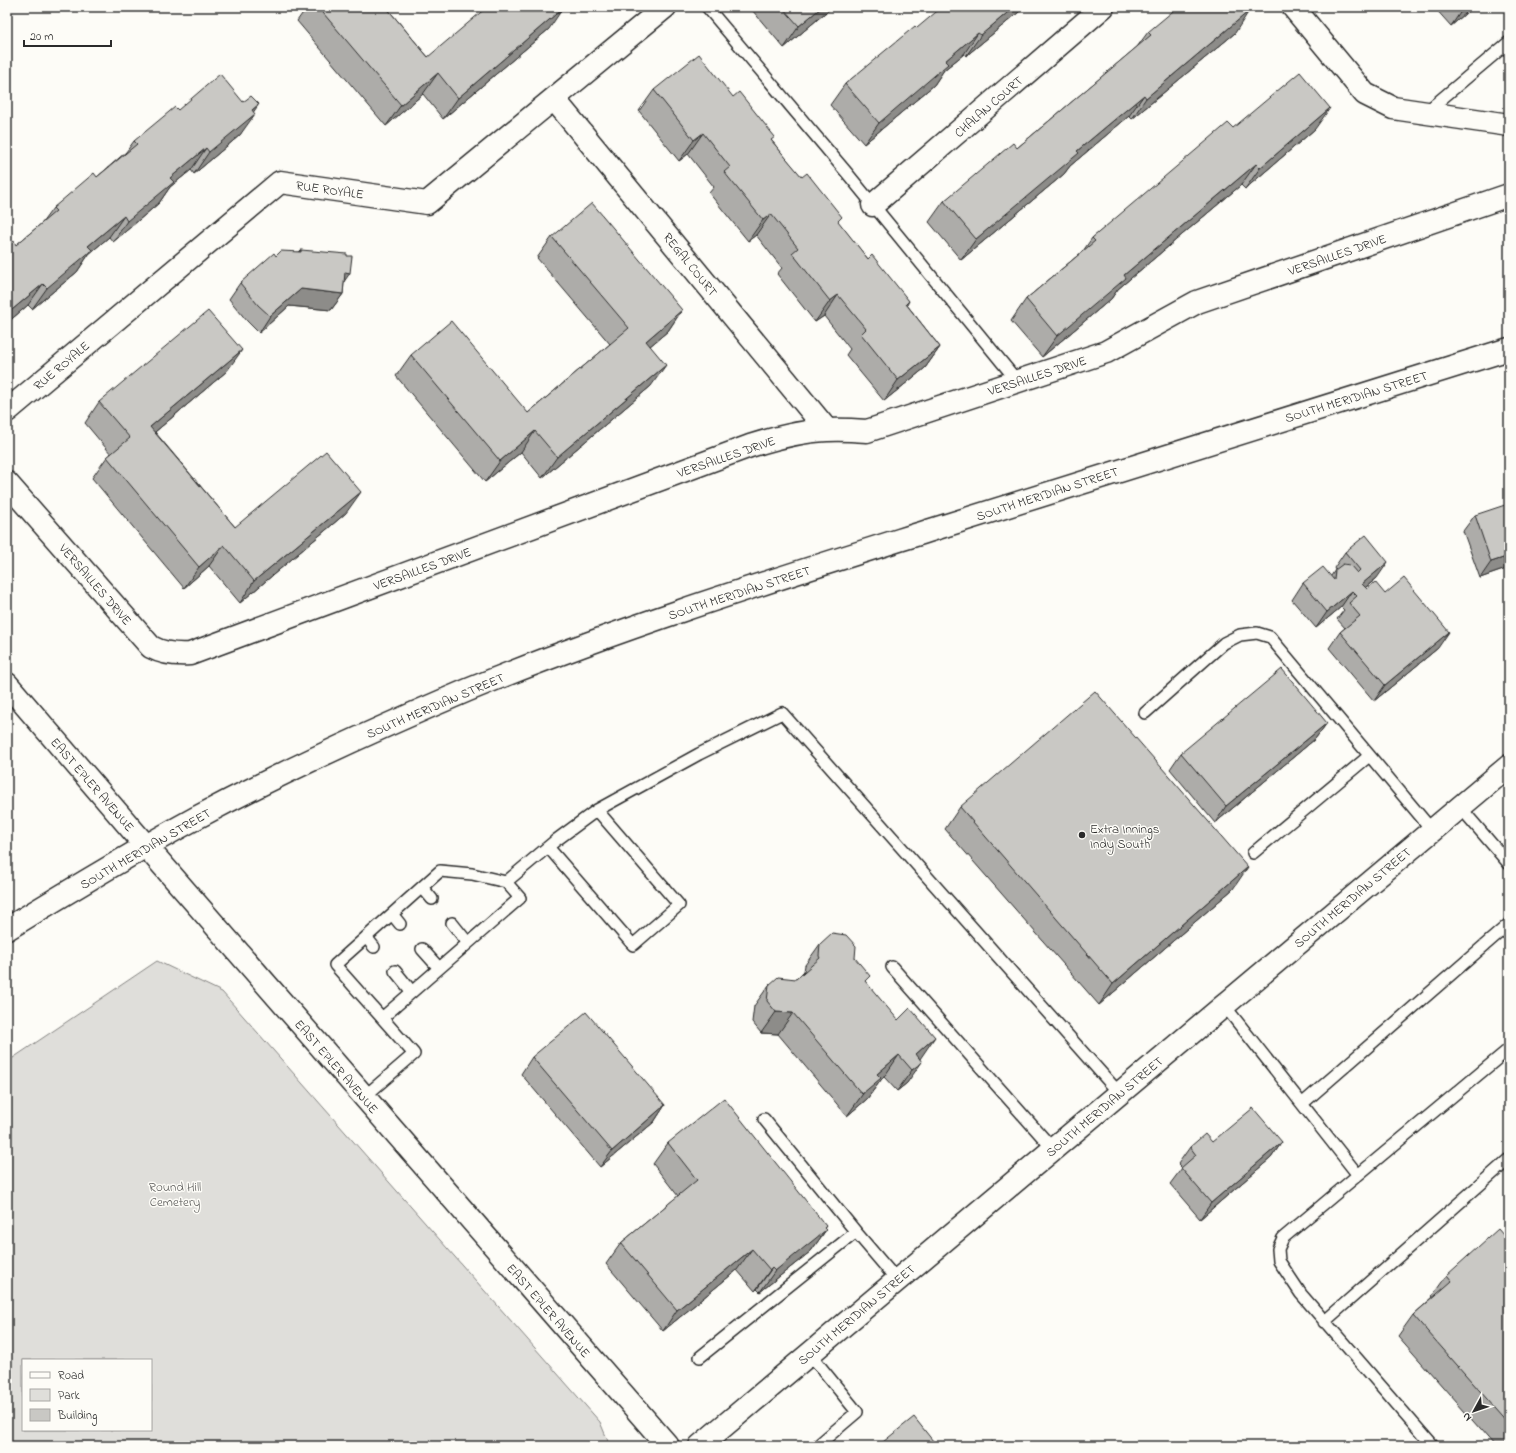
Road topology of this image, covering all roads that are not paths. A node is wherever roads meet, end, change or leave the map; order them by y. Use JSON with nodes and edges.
{"nodes":[{"id":1,"x":665,"y":7,"type":"edge"},
{"id":2,"x":707,"y":7,"type":"edge"},
{"id":3,"x":1103,"y":7,"type":"edge"},
{"id":4,"x":1293,"y":7,"type":"edge"},
{"id":5,"x":1509,"y":42,"type":"edge"},
{"id":6,"x":554,"y":99,"type":"junction"},
{"id":7,"x":1424,"y":113,"type":"junction"},
{"id":8,"x":1509,"y":125,"type":"edge"},
{"id":9,"x":1509,"y":195,"type":"edge"},
{"id":10,"x":872,"y":205,"type":"junction"},
{"id":11,"x":1509,"y":349,"type":"edge"},
{"id":12,"x":1018,"y":382,"type":"junction"},
{"id":13,"x":7,"y":411,"type":"edge"},
{"id":14,"x":827,"y":430,"type":"junction"},
{"id":15,"x":7,"y":483,"type":"edge"},
{"id":16,"x":7,"y":684,"type":"edge"},
{"id":17,"x":1145,"y":714,"type":"dead end"},
{"id":18,"x":1369,"y":756,"type":"junction"},
{"id":19,"x":1509,"y":766,"type":"edge"},
{"id":20,"x":1460,"y":807,"type":"junction"},
{"id":21,"x":597,"y":810,"type":"junction"},
{"id":22,"x":1432,"y":830,"type":"junction"},
{"id":23,"x":146,"y":846,"type":"junction"},
{"id":24,"x":548,"y":847,"type":"junction"},
{"id":25,"x":1253,"y":853,"type":"dead end"},
{"id":26,"x":1509,"y":864,"type":"edge"},
{"id":27,"x":506,"y":882,"type":"junction"},
{"id":28,"x":422,"y":887,"type":"junction"},
{"id":29,"x":432,"y":899,"type":"dead end"},
{"id":30,"x":392,"y":914,"type":"junction"},
{"id":31,"x":452,"y":923,"type":"dead end"},
{"id":32,"x":400,"y":924,"type":"dead end"},
{"id":33,"x":1509,"y":924,"type":"edge"},
{"id":34,"x":7,"y":929,"type":"edge"},
{"id":35,"x":366,"y":937,"type":"junction"},
{"id":36,"x":468,"y":943,"type":"junction"},
{"id":37,"x":374,"y":947,"type":"dead end"},
{"id":38,"x":422,"y":949,"type":"dead end"},
{"id":39,"x":439,"y":968,"type":"junction"},
{"id":40,"x":892,"y":968,"type":"dead end"},
{"id":41,"x":395,"y":971,"type":"dead end"},
{"id":42,"x":412,"y":992,"type":"junction"},
{"id":43,"x":1224,"y":1005,"type":"junction"},
{"id":44,"x":382,"y":1018,"type":"junction"},
{"id":45,"x":1509,"y":1048,"type":"edge"},
{"id":46,"x":1119,"y":1093,"type":"junction"},
{"id":47,"x":364,"y":1097,"type":"junction"},
{"id":48,"x":1302,"y":1104,"type":"junction"},
{"id":49,"x":764,"y":1119,"type":"dead end"},
{"id":50,"x":1053,"y":1149,"type":"junction"},
{"id":51,"x":1509,"y":1158,"type":"edge"},
{"id":52,"x":1358,"y":1176,"type":"junction"},
{"id":53,"x":856,"y":1232,"type":"junction"},
{"id":54,"x":897,"y":1280,"type":"junction"},
{"id":55,"x":1324,"y":1322,"type":"junction"},
{"id":56,"x":810,"y":1354,"type":"junction"},
{"id":57,"x":700,"y":1357,"type":"dead end"},
{"id":58,"x":668,"y":1446,"type":"edge"},
{"id":59,"x":700,"y":1446,"type":"edge"},
{"id":60,"x":817,"y":1446,"type":"edge"},
{"id":61,"x":1433,"y":1446,"type":"edge"}],
"edges":[{"from":1,"to":6,"type":"street","name":"RUE ROYALE"},
{"from":2,"to":10,"type":"lane"},
{"from":3,"to":10,"type":"street","name":"CHALAN COURT"},
{"from":4,"to":7,"type":"street"},
{"from":5,"to":7,"type":"lane"},
{"from":6,"to":13,"type":"street","name":"RUE ROYALE"},
{"from":6,"to":14,"type":"street","name":"REGAL COURT"},
{"from":7,"to":8,"type":"street"},
{"from":9,"to":12,"type":"street","name":"VERSAILLES DRIVE"},
{"from":10,"to":12,"type":"lane"},
{"from":11,"to":23,"type":"street","name":"SOUTH MERIDIAN STREET"},
{"from":12,"to":14,"type":"street","name":"VERSAILLES DRIVE"},
{"from":14,"to":15,"type":"street","name":"VERSAILLES DRIVE"},
{"from":16,"to":23,"type":"street","name":"EAST EPLER AVENUE"},
{"from":17,"to":18,"type":"lane"},
{"from":18,"to":22,"type":"lane"},
{"from":18,"to":25,"type":"lane"},
{"from":19,"to":20,"type":"street","name":"SOUTH MERIDIAN STREET"},
{"from":20,"to":22,"type":"street","name":"SOUTH MERIDIAN STREET"},
{"from":20,"to":26,"type":"lane"},
{"from":21,"to":24,"type":"lane"},
{"from":21,"to":24,"type":"lane"},
{"from":21,"to":46,"type":"lane"},
{"from":22,"to":43,"type":"street","name":"SOUTH MERIDIAN STREET"},
{"from":23,"to":34,"type":"street","name":"SOUTH MERIDIAN STREET"},
{"from":23,"to":47,"type":"street","name":"EAST EPLER AVENUE"},
{"from":24,"to":27,"type":"lane"},
{"from":27,"to":28,"type":"lane"},
{"from":27,"to":36,"type":"lane"},
{"from":28,"to":29,"type":"lane"},
{"from":28,"to":30,"type":"lane"},
{"from":30,"to":32,"type":"lane"},
{"from":30,"to":35,"type":"lane"},
{"from":31,"to":36,"type":"lane"},
{"from":33,"to":48,"type":"lane"},
{"from":35,"to":37,"type":"lane"},
{"from":35,"to":44,"type":"lane"},
{"from":36,"to":39,"type":"lane"},
{"from":38,"to":39,"type":"lane"},
{"from":39,"to":42,"type":"lane"},
{"from":40,"to":50,"type":"lane"},
{"from":41,"to":42,"type":"lane"},
{"from":42,"to":44,"type":"lane"},
{"from":43,"to":46,"type":"street","name":"SOUTH MERIDIAN STREET"},
{"from":43,"to":48,"type":"lane"},
{"from":44,"to":47,"type":"lane"},
{"from":45,"to":52,"type":"lane"},
{"from":46,"to":50,"type":"street","name":"SOUTH MERIDIAN STREET"},
{"from":47,"to":58,"type":"street","name":"EAST EPLER AVENUE"},
{"from":48,"to":52,"type":"lane"},
{"from":49,"to":53,"type":"lane"},
{"from":50,"to":54,"type":"street","name":"SOUTH MERIDIAN STREET"},
{"from":51,"to":55,"type":"lane"},
{"from":52,"to":55,"type":"lane"},
{"from":53,"to":54,"type":"lane"},
{"from":53,"to":57,"type":"lane"},
{"from":54,"to":56,"type":"street","name":"SOUTH MERIDIAN STREET"},
{"from":55,"to":61,"type":"lane"},
{"from":56,"to":59,"type":"street","name":"SOUTH MERIDIAN STREET"},
{"from":56,"to":60,"type":"lane"}]}
